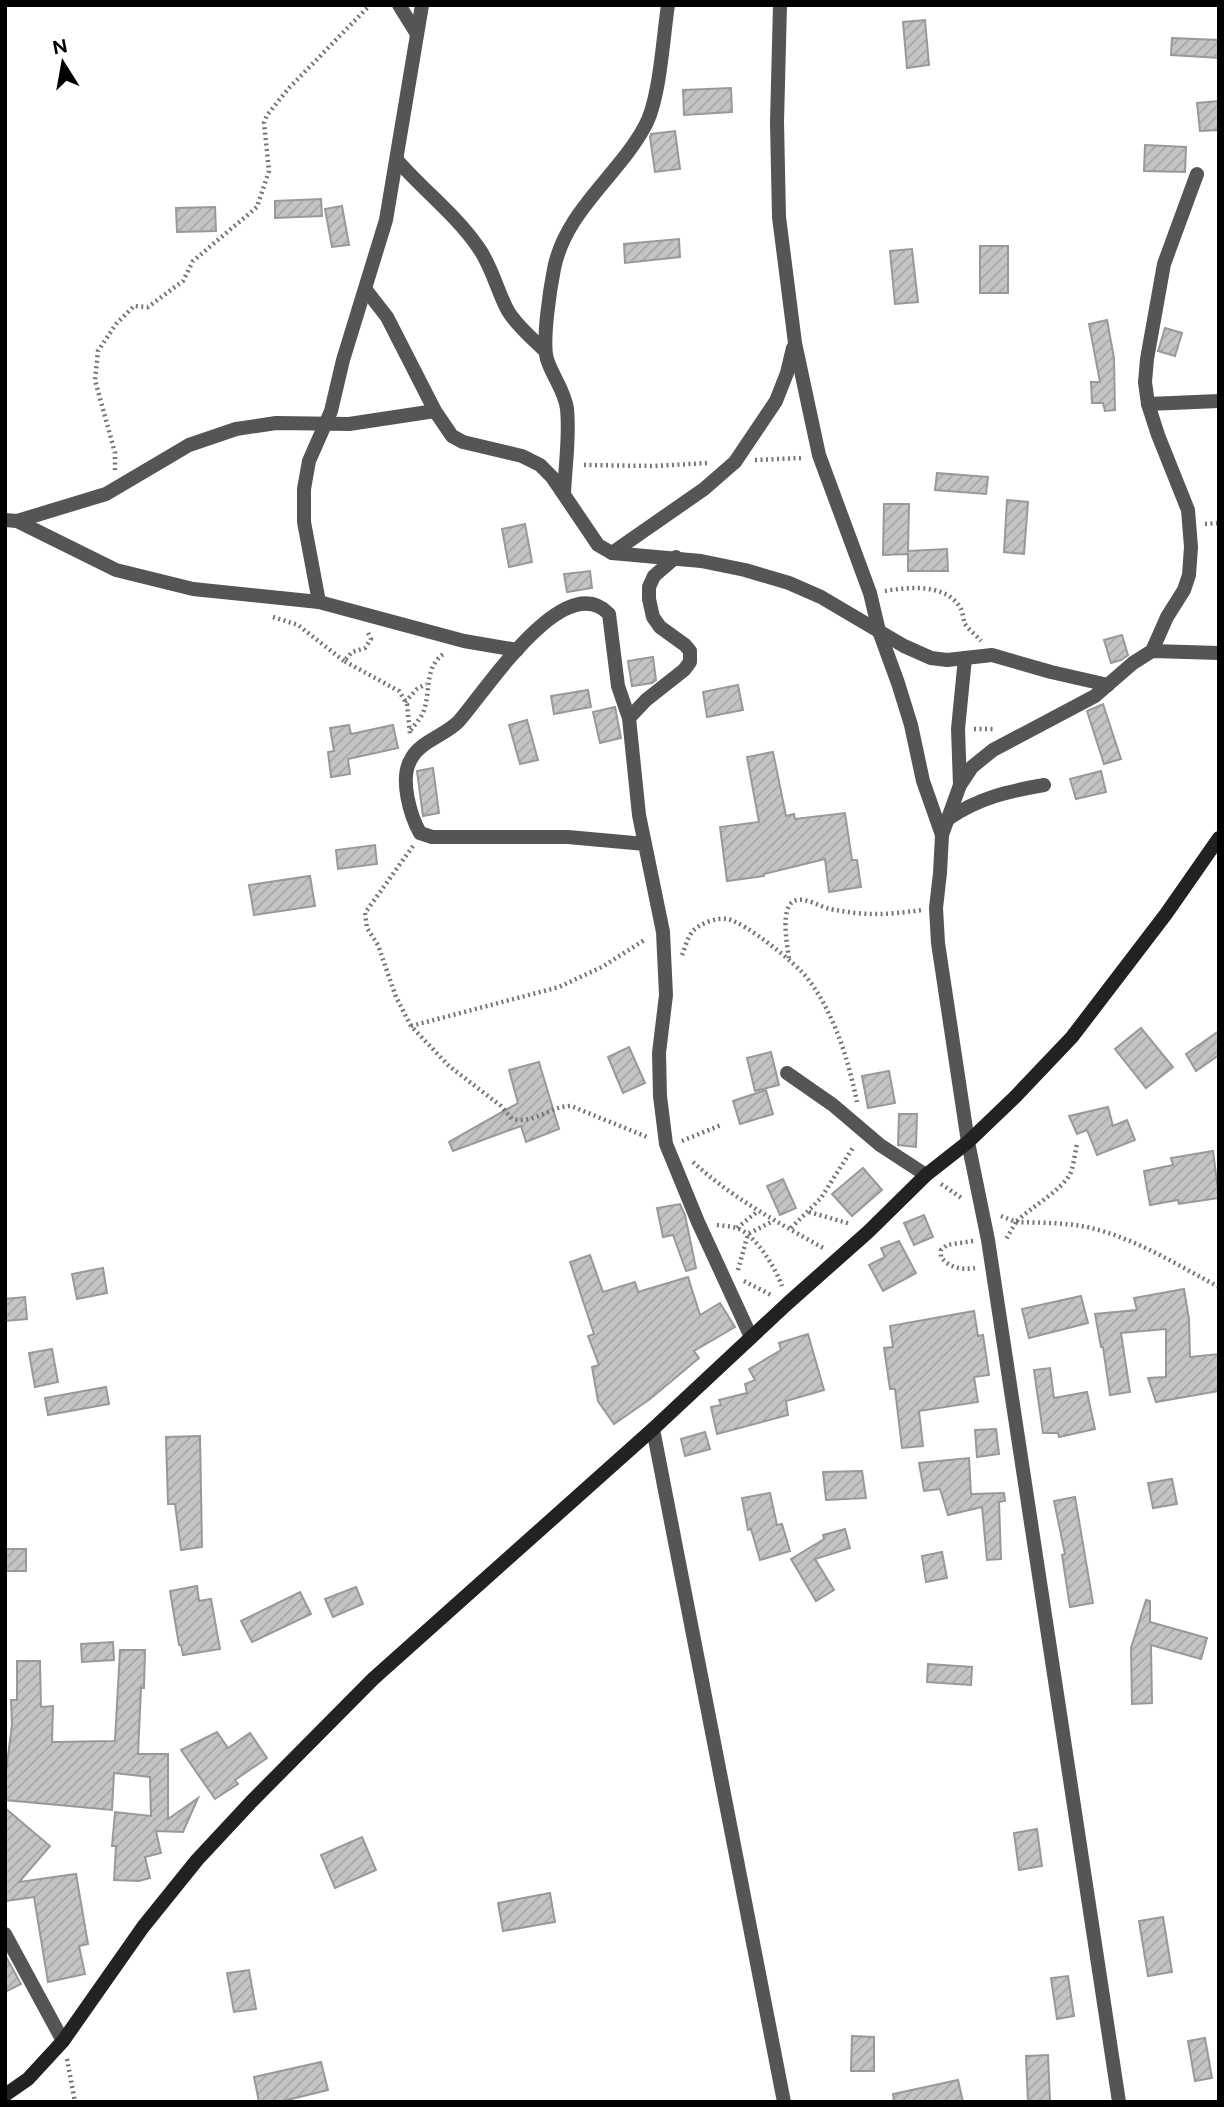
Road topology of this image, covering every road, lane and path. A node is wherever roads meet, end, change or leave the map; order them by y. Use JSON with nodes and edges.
{"nodes":[{"id":1,"x":370,"y":5,"type":"edge"},
{"id":2,"x":399,"y":5,"type":"edge"},
{"id":3,"x":422,"y":5,"type":"edge"},
{"id":4,"x":668,"y":5,"type":"edge"},
{"id":5,"x":780,"y":5,"type":"edge"},
{"id":6,"x":417,"y":34,"type":"junction"},
{"id":7,"x":397,"y":160,"type":"junction"},
{"id":8,"x":1197,"y":174,"type":"dead end"},
{"id":9,"x":366,"y":290,"type":"junction"},
{"id":10,"x":795,"y":343,"type":"junction"},
{"id":11,"x":545,"y":351,"type":"junction"},
{"id":12,"x":1219,"y":401,"type":"edge"},
{"id":13,"x":1148,"y":404,"type":"junction"},
{"id":14,"x":435,"y":411,"type":"junction"},
{"id":15,"x":327,"y":424,"type":"junction"},
{"id":16,"x":565,"y":464,"type":"junction"},
{"id":17,"x":678,"y":464,"type":"dead end"},
{"id":18,"x":106,"y":494,"type":"junction"},
{"id":19,"x":564,"y":494,"type":"junction"},
{"id":20,"x":11,"y":520,"type":"edge"},
{"id":21,"x":612,"y":553,"type":"junction"},
{"id":22,"x":676,"y":557,"type":"junction"},
{"id":23,"x":870,"y":593,"type":"junction"},
{"id":24,"x":320,"y":602,"type":"junction"},
{"id":25,"x":272,"y":616,"type":"dead end"},
{"id":26,"x":377,"y":619,"type":"junction"},
{"id":27,"x":879,"y":631,"type":"junction"},
{"id":28,"x":464,"y":641,"type":"junction"},
{"id":29,"x":517,"y":650,"type":"junction"},
{"id":30,"x":1152,"y":651,"type":"junction"},
{"id":31,"x":1219,"y":653,"type":"edge"},
{"id":32,"x":992,"y":655,"type":"junction"},
{"id":33,"x":965,"y":658,"type":"junction"},
{"id":34,"x":344,"y":662,"type":"junction"},
{"id":35,"x":427,"y":684,"type":"junction"},
{"id":36,"x":1108,"y":685,"type":"junction"},
{"id":37,"x":405,"y":702,"type":"junction"},
{"id":38,"x":629,"y":718,"type":"junction"},
{"id":39,"x":411,"y":730,"type":"junction"},
{"id":40,"x":410,"y":759,"type":"junction"},
{"id":41,"x":960,"y":785,"type":"junction"},
{"id":42,"x":1044,"y":785,"type":"dead end"},
{"id":43,"x":948,"y":819,"type":"junction"},
{"id":44,"x":420,"y":833,"type":"junction"},
{"id":45,"x":942,"y":835,"type":"junction"},
{"id":46,"x":1219,"y":838,"type":"edge"},
{"id":47,"x":645,"y":844,"type":"junction"},
{"id":48,"x":936,"y":908,"type":"junction"},
{"id":49,"x":663,"y":932,"type":"junction"},
{"id":50,"x":789,"y":959,"type":"junction"},
{"id":51,"x":678,"y":966,"type":"dead end"},
{"id":52,"x":411,"y":1026,"type":"junction"},
{"id":53,"x":787,"y":1073,"type":"dead end"},
{"id":54,"x":721,"y":1125,"type":"dead end"},
{"id":55,"x":861,"y":1130,"type":"junction"},
{"id":56,"x":968,"y":1142,"type":"junction"},
{"id":57,"x":671,"y":1144,"type":"junction"},
{"id":58,"x":1077,"y":1144,"type":"dead end"},
{"id":59,"x":926,"y":1175,"type":"junction"},
{"id":60,"x":968,"y":1207,"type":"dead end"},
{"id":61,"x":758,"y":1210,"type":"junction"},
{"id":62,"x":809,"y":1212,"type":"junction"},
{"id":63,"x":773,"y":1221,"type":"junction"},
{"id":64,"x":698,"y":1222,"type":"junction"},
{"id":65,"x":737,"y":1228,"type":"junction"},
{"id":66,"x":791,"y":1228,"type":"junction"},
{"id":67,"x":868,"y":1232,"type":"junction"},
{"id":68,"x":748,"y":1234,"type":"junction"},
{"id":69,"x":988,"y":1240,"type":"junction"},
{"id":70,"x":839,"y":1258,"type":"junction"},
{"id":71,"x":953,"y":1267,"type":"dead end"},
{"id":72,"x":1219,"y":1287,"type":"edge"},
{"id":73,"x":788,"y":1303,"type":"junction"},
{"id":74,"x":751,"y":1337,"type":"junction"},
{"id":75,"x":653,"y":1429,"type":"junction"},
{"id":76,"x":5,"y":1934,"type":"edge"},
{"id":77,"x":63,"y":2041,"type":"junction"},
{"id":78,"x":5,"y":2095,"type":"edge"},
{"id":79,"x":75,"y":2102,"type":"edge"},
{"id":80,"x":784,"y":2102,"type":"edge"},
{"id":81,"x":1119,"y":2102,"type":"edge"}],
"edges":[{"from":1,"to":18,"type":"path"},
{"from":2,"to":6,"type":"street"},
{"from":3,"to":6,"type":"street"},
{"from":4,"to":11,"type":"street"},
{"from":5,"to":10,"type":"street"},
{"from":6,"to":7,"type":"street"},
{"from":7,"to":9,"type":"street"},
{"from":7,"to":11,"type":"street"},
{"from":8,"to":13,"type":"street"},
{"from":9,"to":14,"type":"street"},
{"from":9,"to":15,"type":"street"},
{"from":10,"to":21,"type":"street"},
{"from":10,"to":23,"type":"street"},
{"from":11,"to":16,"type":"street"},
{"from":12,"to":13,"type":"street"},
{"from":13,"to":30,"type":"street"},
{"from":14,"to":15,"type":"street"},
{"from":14,"to":19,"type":"street"},
{"from":15,"to":18,"type":"street"},
{"from":15,"to":24,"type":"street"},
{"from":16,"to":17,"type":"path"},
{"from":16,"to":19,"type":"street"},
{"from":18,"to":20,"type":"street"},
{"from":19,"to":21,"type":"street"},
{"from":20,"to":24,"type":"street"},
{"from":21,"to":22,"type":"street"},
{"from":22,"to":27,"type":"street"},
{"from":22,"to":38,"type":"street"},
{"from":23,"to":27,"type":"street"},
{"from":23,"to":32,"type":"path"},
{"from":24,"to":26,"type":"street"},
{"from":25,"to":34,"type":"path"},
{"from":26,"to":28,"type":"street"},
{"from":26,"to":34,"type":"path"},
{"from":27,"to":33,"type":"street"},
{"from":27,"to":45,"type":"street"},
{"from":28,"to":29,"type":"street"},
{"from":28,"to":35,"type":"path"},
{"from":29,"to":38,"type":"street"},
{"from":29,"to":40,"type":"street"},
{"from":30,"to":31,"type":"street"},
{"from":30,"to":36,"type":"street"},
{"from":32,"to":33,"type":"street"},
{"from":32,"to":36,"type":"street"},
{"from":33,"to":41,"type":"street"},
{"from":34,"to":37,"type":"path"},
{"from":35,"to":37,"type":"path"},
{"from":35,"to":39,"type":"path"},
{"from":36,"to":41,"type":"street"},
{"from":37,"to":39,"type":"path"},
{"from":38,"to":47,"type":"street"},
{"from":39,"to":40,"type":"path"},
{"from":40,"to":44,"type":"street"},
{"from":41,"to":43,"type":"street"},
{"from":42,"to":43,"type":"street"},
{"from":43,"to":45,"type":"street"},
{"from":44,"to":47,"type":"street"},
{"from":44,"to":52,"type":"path"},
{"from":45,"to":48,"type":"street"},
{"from":46,"to":56,"type":"street"},
{"from":47,"to":49,"type":"street"},
{"from":48,"to":50,"type":"path"},
{"from":48,"to":56,"type":"street"},
{"from":49,"to":52,"type":"path"},
{"from":49,"to":57,"type":"street"},
{"from":50,"to":51,"type":"path"},
{"from":50,"to":55,"type":"path"},
{"from":52,"to":57,"type":"path"},
{"from":53,"to":55,"type":"street"},
{"from":54,"to":57,"type":"path"},
{"from":55,"to":59,"type":"street"},
{"from":55,"to":62,"type":"path"},
{"from":56,"to":59,"type":"street"},
{"from":56,"to":69,"type":"street"},
{"from":57,"to":61,"type":"path"},
{"from":57,"to":64,"type":"street"},
{"from":58,"to":72,"type":"path"},
{"from":59,"to":60,"type":"path"},
{"from":59,"to":67,"type":"street"},
{"from":61,"to":63,"type":"path"},
{"from":61,"to":65,"type":"path"},
{"from":62,"to":66,"type":"path"},
{"from":62,"to":67,"type":"path"},
{"from":63,"to":66,"type":"path"},
{"from":63,"to":68,"type":"path"},
{"from":64,"to":65,"type":"path"},
{"from":64,"to":74,"type":"street"},
{"from":65,"to":68,"type":"path"},
{"from":66,"to":70,"type":"path"},
{"from":67,"to":70,"type":"street"},
{"from":68,"to":73,"type":"path"},
{"from":68,"to":73,"type":"path"},
{"from":69,"to":71,"type":"path"},
{"from":69,"to":81,"type":"street"},
{"from":70,"to":73,"type":"street"},
{"from":73,"to":74,"type":"street"},
{"from":74,"to":75,"type":"street"},
{"from":75,"to":77,"type":"street"},
{"from":75,"to":80,"type":"street"},
{"from":76,"to":77,"type":"street"},
{"from":77,"to":78,"type":"street"},
{"from":77,"to":79,"type":"path"}]}
